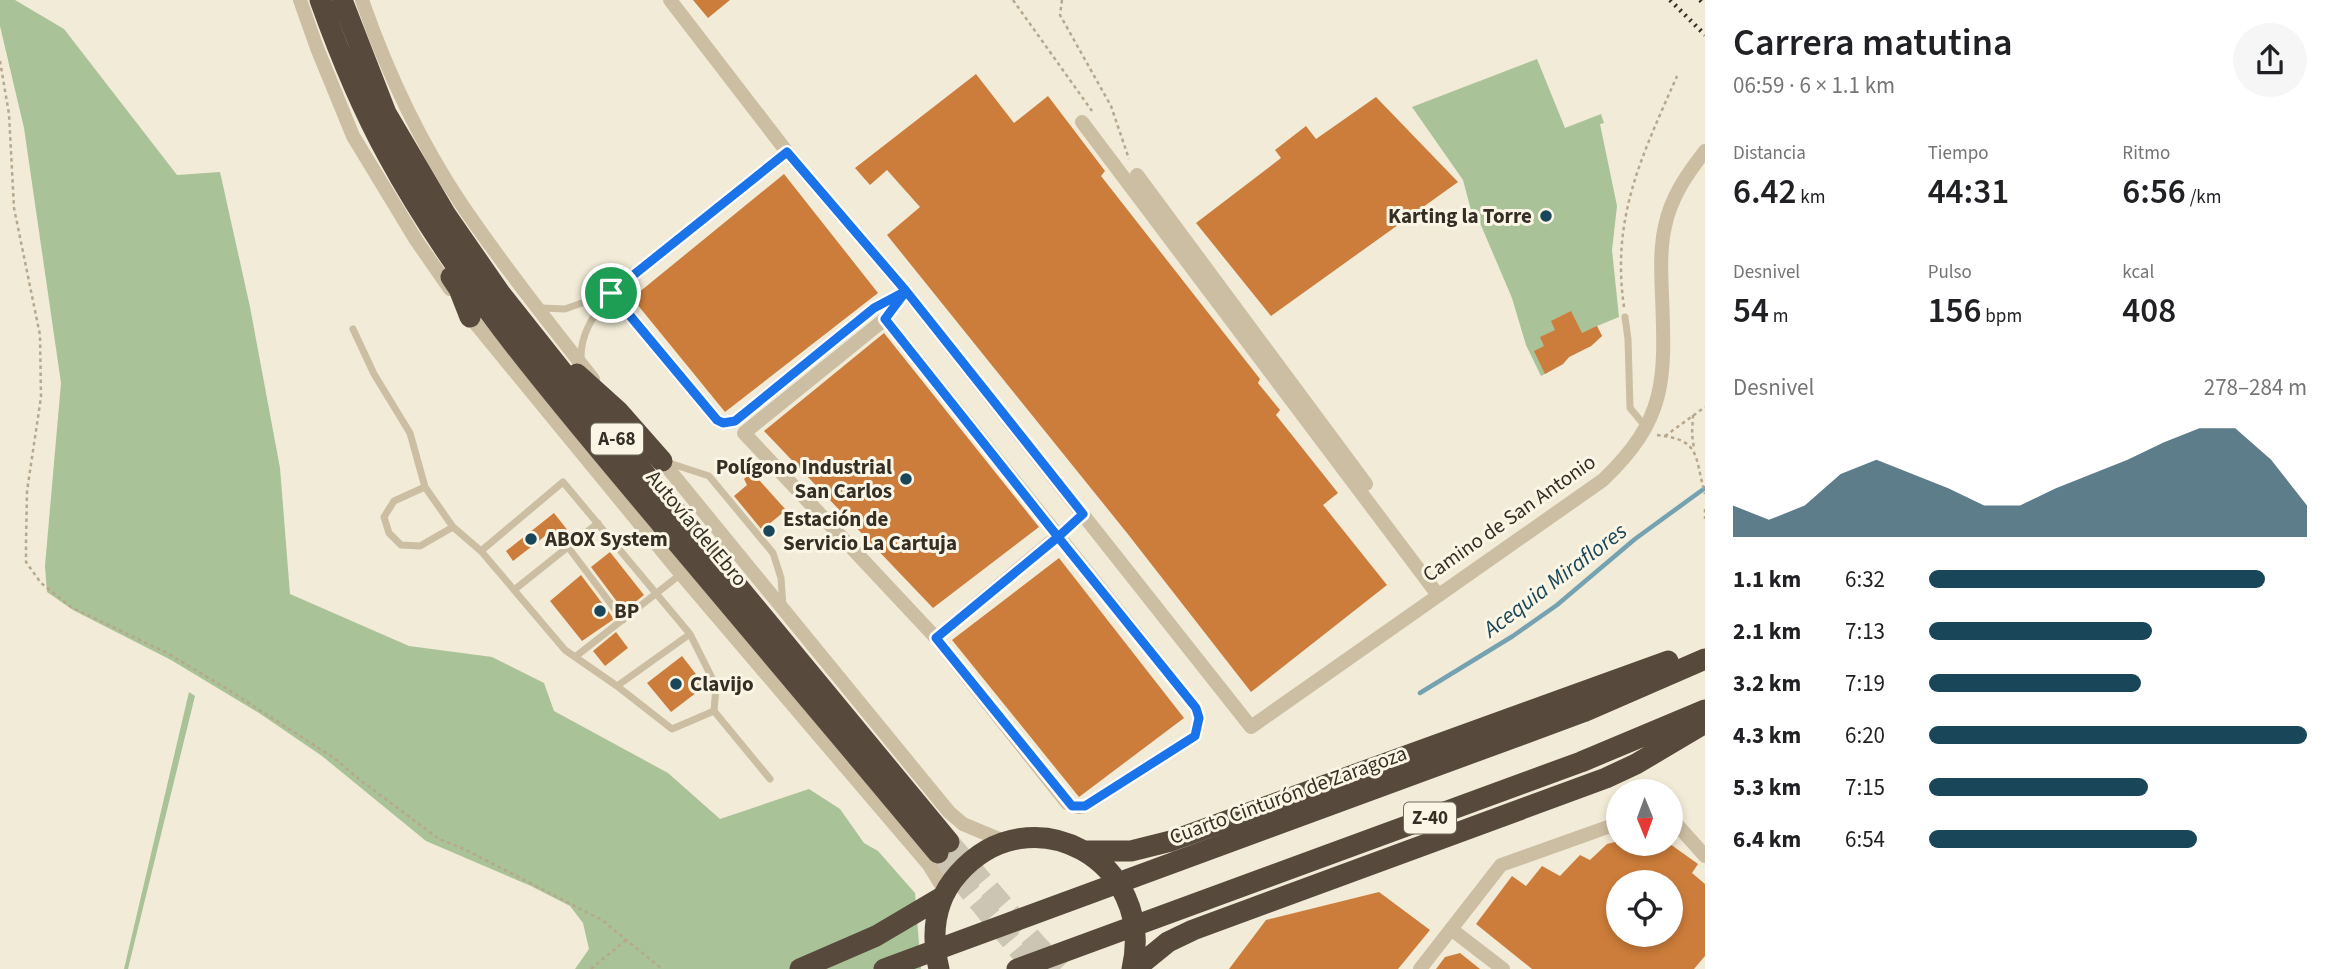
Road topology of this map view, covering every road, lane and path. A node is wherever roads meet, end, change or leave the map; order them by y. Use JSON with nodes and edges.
{"nodes":[{"id":1,"x":300,"y":0,"type":"edge"},
{"id":2,"x":320,"y":0,"type":"edge"},
{"id":3,"x":342,"y":0,"type":"edge"},
{"id":4,"x":362,"y":0,"type":"edge"},
{"id":5,"x":670,"y":0,"type":"edge"},
{"id":6,"x":1013,"y":0,"type":"edge"},
{"id":7,"x":1062,"y":0,"type":"edge"},
{"id":8,"x":0,"y":61,"type":"edge"},
{"id":9,"x":1677,"y":76,"type":"dead end"},
{"id":10,"x":1088,"y":118,"type":"joint"},
{"id":11,"x":1705,"y":151,"type":"edge"},
{"id":12,"x":787,"y":152,"type":"junction"},
{"id":13,"x":387,"y":156,"type":"junction"},
{"id":14,"x":1137,"y":174,"type":"joint"},
{"id":15,"x":906,"y":291,"type":"junction"},
{"id":16,"x":611,"y":293,"type":"junction"},
{"id":17,"x":537,"y":307,"type":"junction"},
{"id":18,"x":470,"y":317,"type":"junction"},
{"id":19,"x":1625,"y":317,"type":"joint"},
{"id":20,"x":885,"y":319,"type":"junction"},
{"id":21,"x":353,"y":328,"type":"dead end"},
{"id":22,"x":529,"y":330,"type":"junction"},
{"id":23,"x":581,"y":364,"type":"junction"},
{"id":24,"x":1705,"y":407,"type":"edge"},
{"id":25,"x":618,"y":411,"type":"junction"},
{"id":26,"x":1693,"y":415,"type":"junction"},
{"id":27,"x":1644,"y":430,"type":"junction"},
{"id":28,"x":1665,"y":436,"type":"junction"},
{"id":29,"x":1694,"y":453,"type":"junction"},
{"id":30,"x":662,"y":461,"type":"junction"},
{"id":31,"x":425,"y":487,"type":"junction"},
{"id":32,"x":1705,"y":494,"type":"edge"},
{"id":33,"x":1705,"y":509,"type":"edge"},
{"id":34,"x":1083,"y":514,"type":"junction"},
{"id":35,"x":1705,"y":519,"type":"edge"},
{"id":36,"x":598,"y":523,"type":"junction"},
{"id":37,"x":453,"y":527,"type":"junction"},
{"id":38,"x":1058,"y":537,"type":"junction"},
{"id":39,"x":568,"y":547,"type":"junction"},
{"id":40,"x":481,"y":551,"type":"junction"},
{"id":41,"x":1422,"y":573,"type":"junction"},
{"id":42,"x":681,"y":574,"type":"junction"},
{"id":43,"x":514,"y":590,"type":"junction"},
{"id":44,"x":657,"y":594,"type":"junction"},
{"id":45,"x":1437,"y":595,"type":"junction"},
{"id":46,"x":783,"y":608,"type":"junction"},
{"id":47,"x":623,"y":620,"type":"junction"},
{"id":48,"x":690,"y":634,"type":"junction"},
{"id":49,"x":936,"y":638,"type":"junction"},
{"id":50,"x":1705,"y":644,"type":"edge"},
{"id":51,"x":575,"y":657,"type":"junction"},
{"id":52,"x":1705,"y":659,"type":"edge"},
{"id":53,"x":1660,"y":672,"type":"junction"},
{"id":54,"x":617,"y":686,"type":"junction"},
{"id":55,"x":714,"y":711,"type":"junction"},
{"id":56,"x":1702,"y":718,"type":"edge"},
{"id":57,"x":770,"y":779,"type":"dead end"},
{"id":58,"x":1606,"y":828,"type":"edge"},
{"id":59,"x":1684,"y":833,"type":"edge"},
{"id":60,"x":1006,"y":842,"type":"junction"},
{"id":61,"x":1086,"y":851,"type":"junction"},
{"id":62,"x":1705,"y":856,"type":"edge"},
{"id":63,"x":944,"y":894,"type":"junction"},
{"id":64,"x":1451,"y":929,"type":"junction"},
{"id":65,"x":626,"y":940,"type":"junction"},
{"id":66,"x":591,"y":969,"type":"edge"},
{"id":67,"x":662,"y":969,"type":"edge"},
{"id":68,"x":800,"y":969,"type":"edge"},
{"id":69,"x":884,"y":969,"type":"edge"},
{"id":70,"x":939,"y":969,"type":"edge"},
{"id":71,"x":1017,"y":969,"type":"edge"},
{"id":72,"x":1133,"y":969,"type":"edge"},
{"id":73,"x":1420,"y":969,"type":"edge"},
{"id":74,"x":1503,"y":969,"type":"edge"}],
"edges":[{"from":1,"to":18,"type":"street"},
{"from":2,"to":13,"type":"highway","name":"Autovía del Ebro","number":"A-68"},
{"from":3,"to":22,"type":"highway","name":"Autovía del Ebro","number":"A-68"},
{"from":4,"to":17,"type":"street"},
{"from":5,"to":12,"type":"street"},
{"from":6,"to":10,"type":"path"},
{"from":7,"to":14,"type":"path"},
{"from":8,"to":65,"type":"path"},
{"from":9,"to":19,"type":"path"},
{"from":10,"to":41,"type":"street"},
{"from":11,"to":27,"type":"street","name":"Camino de San Antonio"},
{"from":12,"to":15,"type":"street"},
{"from":12,"to":16,"type":"street"},
{"from":13,"to":18,"type":"highway"},
{"from":13,"to":22,"type":"highway","name":"Autovía del Ebro","number":"A-68"},
{"from":14,"to":41,"type":"street"},
{"from":15,"to":16,"type":"street"},
{"from":15,"to":20,"type":"street"},
{"from":15,"to":34,"type":"street"},
{"from":16,"to":17,"type":"lane"},
{"from":16,"to":23,"type":"lane"},
{"from":17,"to":23,"type":"street"},
{"from":18,"to":42,"type":"street"},
{"from":19,"to":27,"type":"lane"},
{"from":20,"to":38,"type":"street"},
{"from":20,"to":49,"type":"street"},
{"from":21,"to":31,"type":"lane"},
{"from":22,"to":25,"type":"highway"},
{"from":23,"to":25,"type":"street"},
{"from":24,"to":26,"type":"path"},
{"from":25,"to":30,"type":"highway"},
{"from":26,"to":28,"type":"path"},
{"from":26,"to":29,"type":"path"},
{"from":27,"to":28,"type":"path"},
{"from":27,"to":45,"type":"street","name":"Camino de San Antonio"},
{"from":28,"to":29,"type":"path"},
{"from":29,"to":32,"type":"path"},
{"from":30,"to":46,"type":"street"},
{"from":30,"to":46,"type":"lane"},
{"from":31,"to":37,"type":"lane"},
{"from":31,"to":37,"type":"lane"},
{"from":33,"to":35,"type":"path"},
{"from":34,"to":38,"type":"street"},
{"from":34,"to":45,"type":"street","name":"Camino de San Antonio"},
{"from":36,"to":39,"type":"lane"},
{"from":36,"to":40,"type":"lane"},
{"from":36,"to":44,"type":"lane"},
{"from":37,"to":40,"type":"lane"},
{"from":38,"to":49,"type":"street"},
{"from":38,"to":49,"type":"street"},
{"from":39,"to":43,"type":"lane"},
{"from":39,"to":47,"type":"lane"},
{"from":40,"to":43,"type":"lane"},
{"from":41,"to":45,"type":"street"},
{"from":42,"to":44,"type":"lane"},
{"from":42,"to":63,"type":"street"},
{"from":43,"to":51,"type":"lane"},
{"from":44,"to":47,"type":"lane"},
{"from":44,"to":48,"type":"lane"},
{"from":46,"to":60,"type":"street"},
{"from":47,"to":51,"type":"lane"},
{"from":48,"to":54,"type":"lane"},
{"from":48,"to":55,"type":"lane"},
{"from":50,"to":53,"type":"highway"},
{"from":51,"to":54,"type":"lane"},
{"from":52,"to":53,"type":"highway","name":"Cuarto Cinturón de Zaragoza","number":"Z-40"},
{"from":53,"to":61,"type":"highway"},
{"from":53,"to":69,"type":"highway","name":"Cuarto Cinturón de Zaragoza","number":"Z-40"},
{"from":54,"to":55,"type":"lane"},
{"from":55,"to":57,"type":"lane"},
{"from":56,"to":71,"type":"highway","number":"Z-40"},
{"from":56,"to":72,"type":"highway"},
{"from":58,"to":64,"type":"street"},
{"from":59,"to":62,"type":"street"},
{"from":60,"to":61,"type":"highway"},
{"from":60,"to":63,"type":"highway"},
{"from":61,"to":72,"type":"highway"},
{"from":63,"to":68,"type":"highway"},
{"from":63,"to":70,"type":"highway"},
{"from":64,"to":73,"type":"street"},
{"from":64,"to":74,"type":"street"},
{"from":65,"to":66,"type":"path"},
{"from":65,"to":67,"type":"path"}]}
